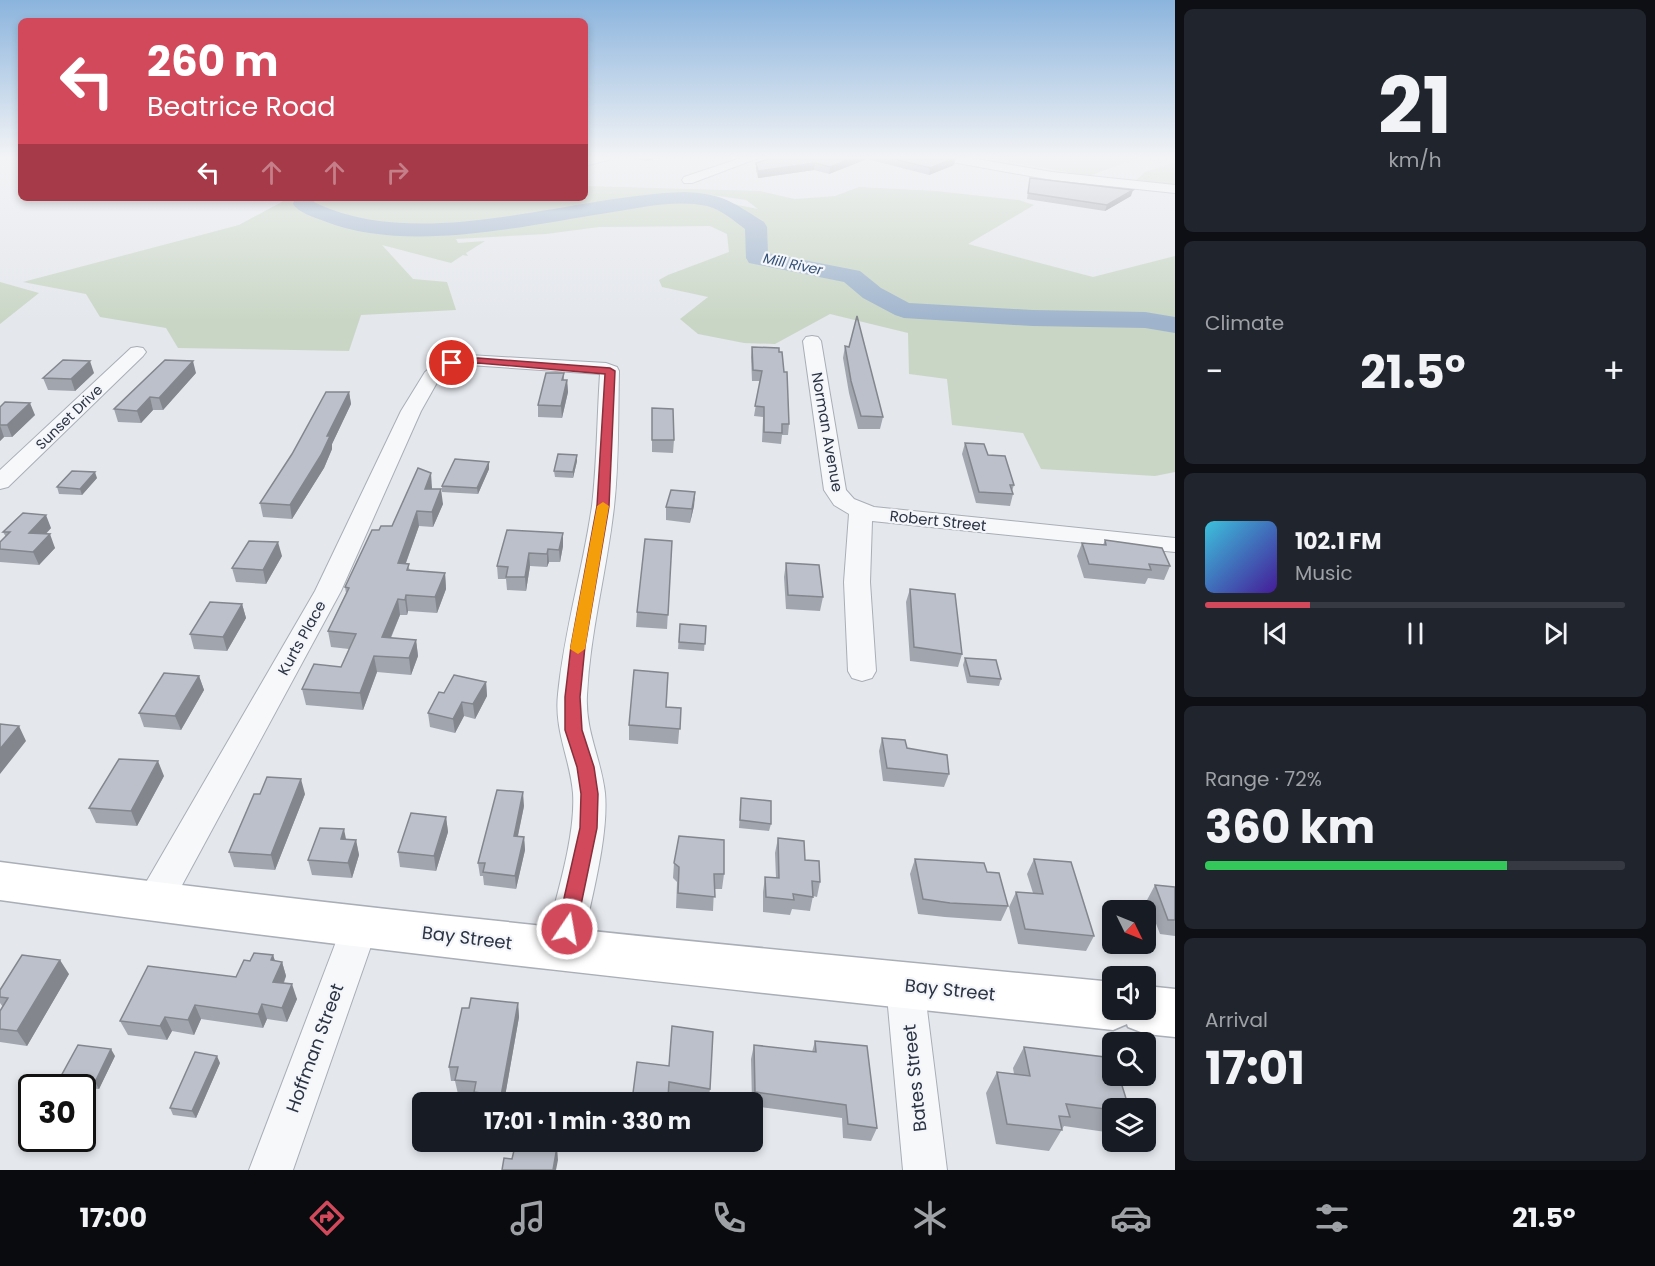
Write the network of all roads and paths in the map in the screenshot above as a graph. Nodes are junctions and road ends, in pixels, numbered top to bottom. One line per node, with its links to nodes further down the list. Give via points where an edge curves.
1 (812, 341): 4 (street, Norman Avenue, via 835,490 839,500)
2 (137, 352): 3 (street, Sunset Drive)
3 (0, 483)
4 (861, 511): 5 (street, Robert Street); 6 (street, via 857,582)
5 (1175, 545)
6 (862, 671)
7 (0, 882): 8 (main road, Bay Street)
8 (154, 902): 9 (main road, Bay Street); 10 (street, Kurts Place, via 328,591 429,380 440,369 469,360 609,370 603,506 573,697 573,730 589,794 588,828)
9 (360, 926): 10 (main road, Bay Street); 15 (street, Hoffman Street)
10 (562, 949): 11 (main road, Bay Street)
11 (905, 985): 12 (main road, Bay Street); 16 (street, Bates Street)
12 (1102, 1005)
13 (1156, 1011): 14 (main road)
14 (1175, 1013)
15 (271, 1170)
16 (925, 1170)

